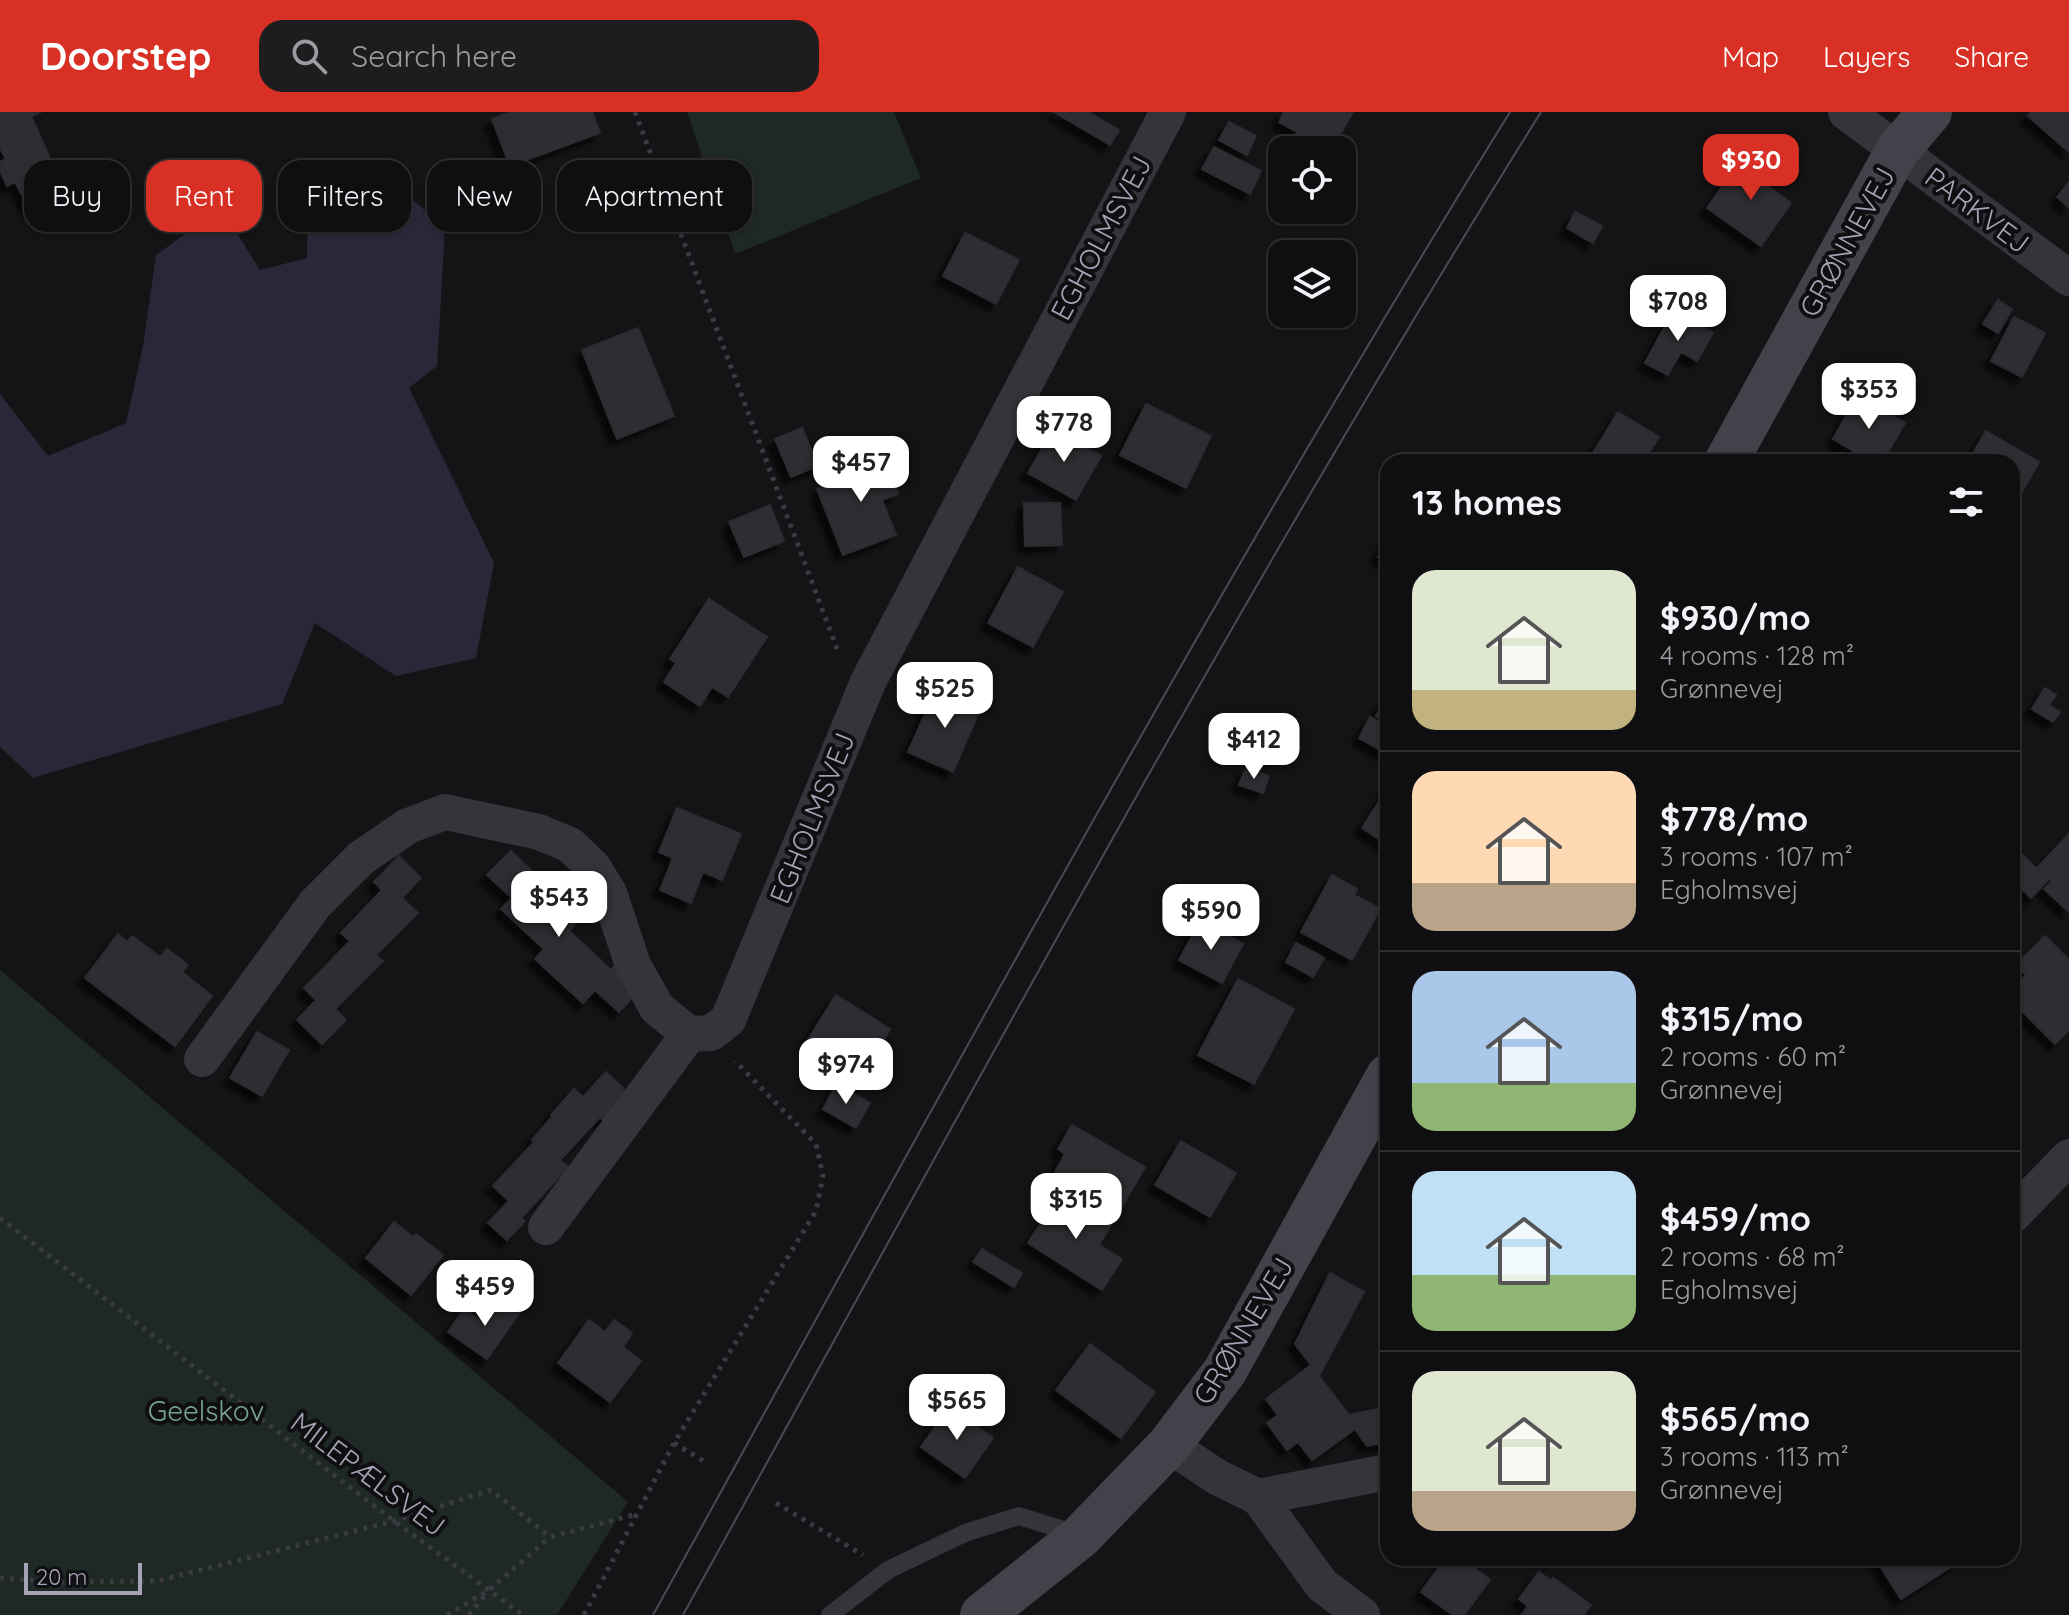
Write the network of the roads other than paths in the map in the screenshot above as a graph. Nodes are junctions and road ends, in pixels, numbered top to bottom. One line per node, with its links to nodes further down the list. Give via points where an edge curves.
1 (1168, 112): 7 (street, EGHOLMSVEJ, via 868,682 728,1020)
2 (1846, 112): 4 (street, PARKVEJ)
3 (1930, 112): 4 (street, GRØNNEVEJ)
4 (1897, 151): 5 (street, PARKVEJ); 6 (street, GRØNNEVEJ)
5 (2069, 278)
6 (1730, 454)
7 (700, 1033): 8 (street, via 657,1008 633,965 609,893 570,845 539,832 445,812 408,826 361,858 315,904); 12 (street, EGHOLMSVEJ)
8 (202, 1059)
9 (1380, 1090): 13 (street, GRØNNEVEJ, via 1225,1371)
10 (2069, 1157): 11 (street)
11 (2020, 1208)
12 (546, 1227)
13 (1169, 1445): 15 (street); 16 (street, GRØNNEVEJ)
14 (1380, 1474): 15 (street)
15 (1258, 1497): 19 (street, via 1322,1585)
16 (1081, 1536): 17 (lane, via 1019,1516 965,1533 888,1570); 18 (street, GRØNNEVEJ)
17 (830, 1615)
18 (982, 1615)
19 (1362, 1615)

